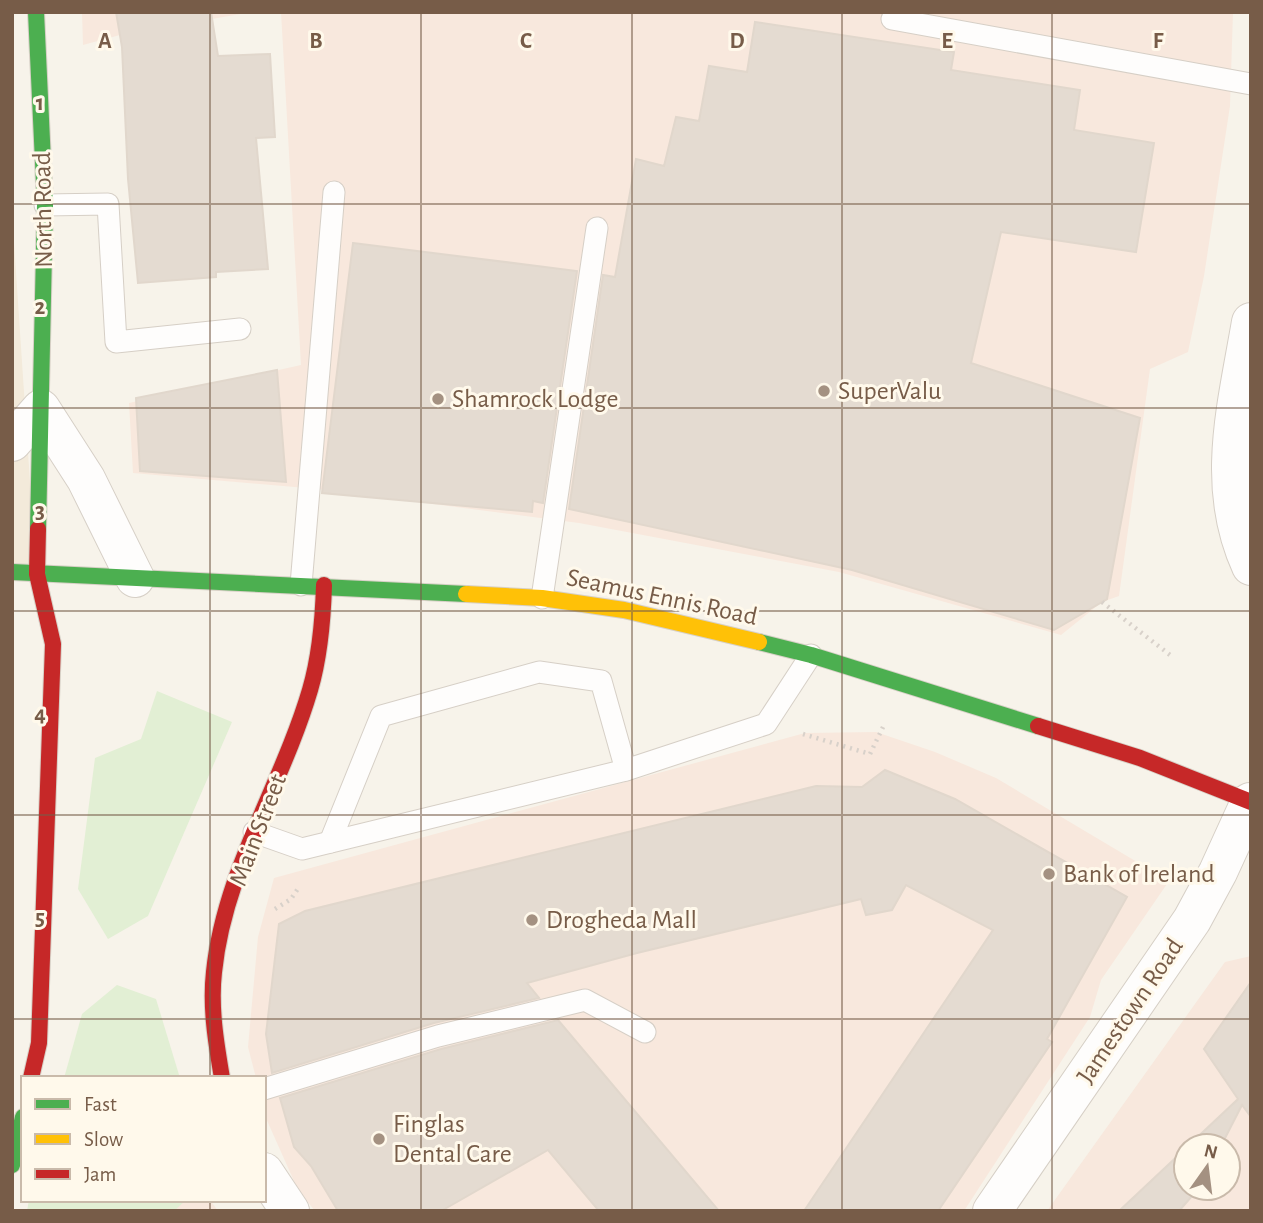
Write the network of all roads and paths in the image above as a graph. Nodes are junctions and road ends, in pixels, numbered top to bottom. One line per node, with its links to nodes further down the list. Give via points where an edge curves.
1 (36, 12): 5 (main road, North Road)
2 (892, 19): 3 (lane)
3 (1251, 84)
4 (334, 192): 15 (lane)
5 (45, 205): 8 (lane, via 108,204 116,342); 9 (main road, North Road)
6 (597, 228): 17 (lane)
7 (1251, 323): 11 (street, via 1232,438 1232,510)
8 (240, 329)
9 (41, 408): 10 (street); 13 (main road, North Road); 14 (street, via 86,479)
10 (12, 442)
11 (1251, 566)
12 (12, 572): 13 (main road, Seamus Ennis Road)
13 (37, 574): 14 (main road, Seamus Ennis Road); 28 (main road, North Road, via 52,643 39,1043)
14 (135, 578): 15 (main road, Seamus Ennis Road)
15 (301, 584): 16 (main road, Seamus Ennis Road)
16 (324, 585): 17 (main road, Seamus Ennis Road); 25 (main road, Main Street, via 310,691)
17 (542, 598): 19 (main road, Seamus Ennis Road, via 624,610)
18 (1102, 602): 20 (path)
19 (811, 655): 21 (main road, Seamus Ennis Road); 22 (lane)
20 (1170, 655)
21 (905, 686): 22 (path, via 870,754); 24 (main road, Seamus Ennis Road, via 1140,758)
22 (766, 723): 23 (lane)
23 (626, 770): 26 (lane); 26 (lane, via 601,681 539,672 381,716)
24 (1251, 801): 35 (street, Jamestown Road, via 1192,920)
25 (254, 832): 26 (lane, via 302,849); 29 (main road, Main Street, via 223,924 214,970 213,1023)
26 (330, 842)
27 (645, 1032): 30 (lane, via 585,1000 438,1036)
28 (31, 1076)
29 (222, 1076)
30 (266, 1087)
31 (21, 1126): 32 (main road)
32 (12, 1165)
33 (266, 1175): 34 (street)
34 (290, 1211)
35 (992, 1211)

